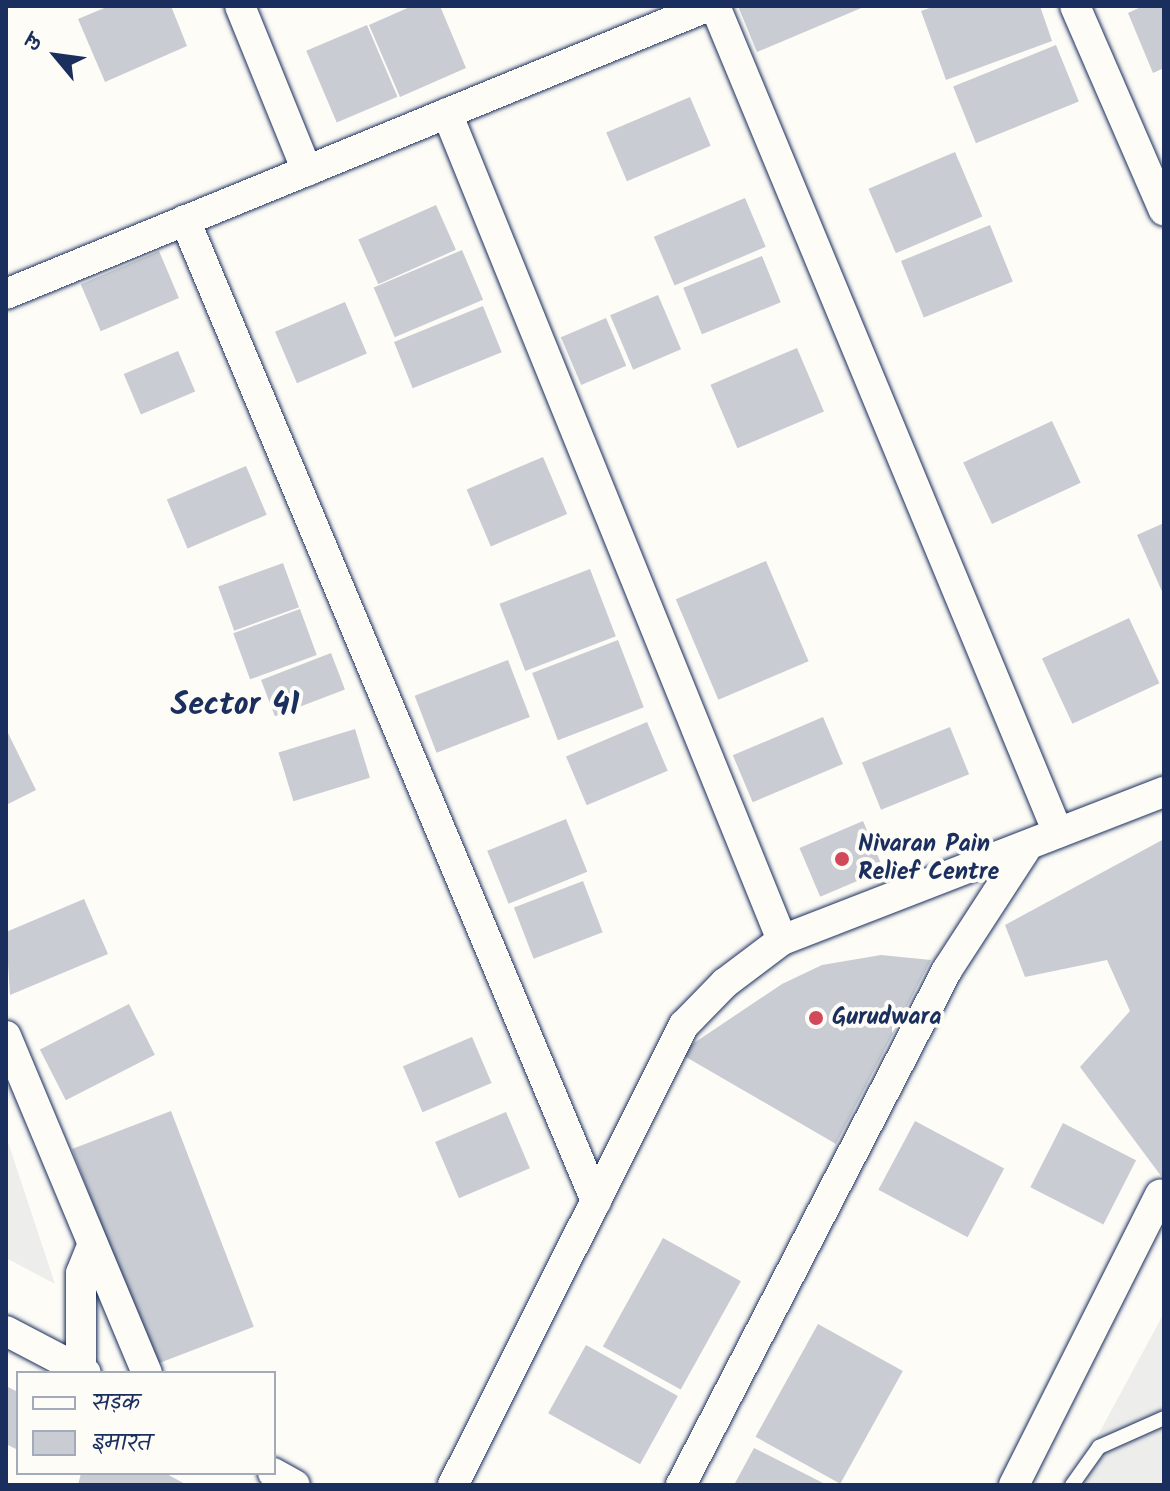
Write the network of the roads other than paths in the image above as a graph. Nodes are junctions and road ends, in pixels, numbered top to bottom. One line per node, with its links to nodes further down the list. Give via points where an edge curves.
1 (240, 6): 5 (street)
2 (712, 6): 4 (street); 10 (street)
3 (1075, 6): 6 (street)
4 (447, 113): 5 (street); 12 (street)
5 (307, 171): 7 (street)
6 (1164, 211)
7 (185, 220): 8 (street); 15 (street)
8 (6, 294)
9 (1164, 792): 10 (street)
10 (1058, 833): 11 (street)
11 (1025, 850): 12 (street); 25 (street, via 947,970)
12 (782, 940): 15 (street, via 684,1025)
13 (6, 1036): 16 (street)
14 (1160, 1195): 26 (street)
15 (596, 1201): 24 (street)
16 (93, 1244): 19 (street, via 81,1273); 20 (street)
17 (6, 1331): 18 (street)
18 (82, 1371)
19 (84, 1371)
20 (146, 1371)
21 (1164, 1418): 27 (lane, via 1099,1447)
22 (276, 1475): 23 (street)
23 (295, 1485)
24 (453, 1485)
25 (681, 1485)
26 (1014, 1485)
27 (1072, 1485)

